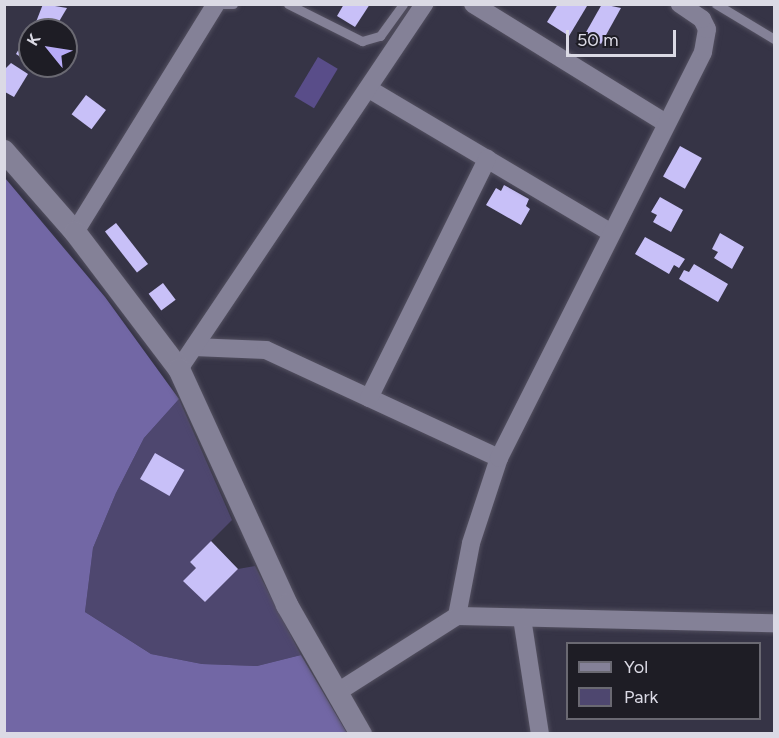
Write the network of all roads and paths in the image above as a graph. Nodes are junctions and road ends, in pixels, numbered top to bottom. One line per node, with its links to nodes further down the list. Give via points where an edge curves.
1 (216, 4): 15 (street)
2 (222, 4): 3 (lane)
3 (232, 4)
4 (288, 4): 5 (lane, via 362,41 380,36)
5 (403, 4)
6 (424, 4): 11 (street)
7 (473, 4): 12 (street)
8 (680, 4): 12 (street, via 702,19 707,29 706,41)
9 (716, 4): 10 (lane)
10 (774, 39)
11 (369, 88): 14 (street); 17 (street)
12 (666, 123): 16 (street)
13 (4, 151): 15 (street)
14 (488, 159): 16 (street); 19 (street)
15 (75, 232): 18 (street)
16 (612, 233): 20 (street)
17 (194, 347): 18 (street); 19 (street, via 266,350)
18 (179, 369): 24 (street, via 287,605)
19 (369, 398): 20 (street)
20 (499, 458): 21 (street, via 471,543)
21 (457, 616): 22 (street); 24 (street)
22 (522, 618): 23 (street); 26 (street)
23 (774, 623)
24 (336, 693): 25 (street)
25 (361, 734)
26 (540, 734)

